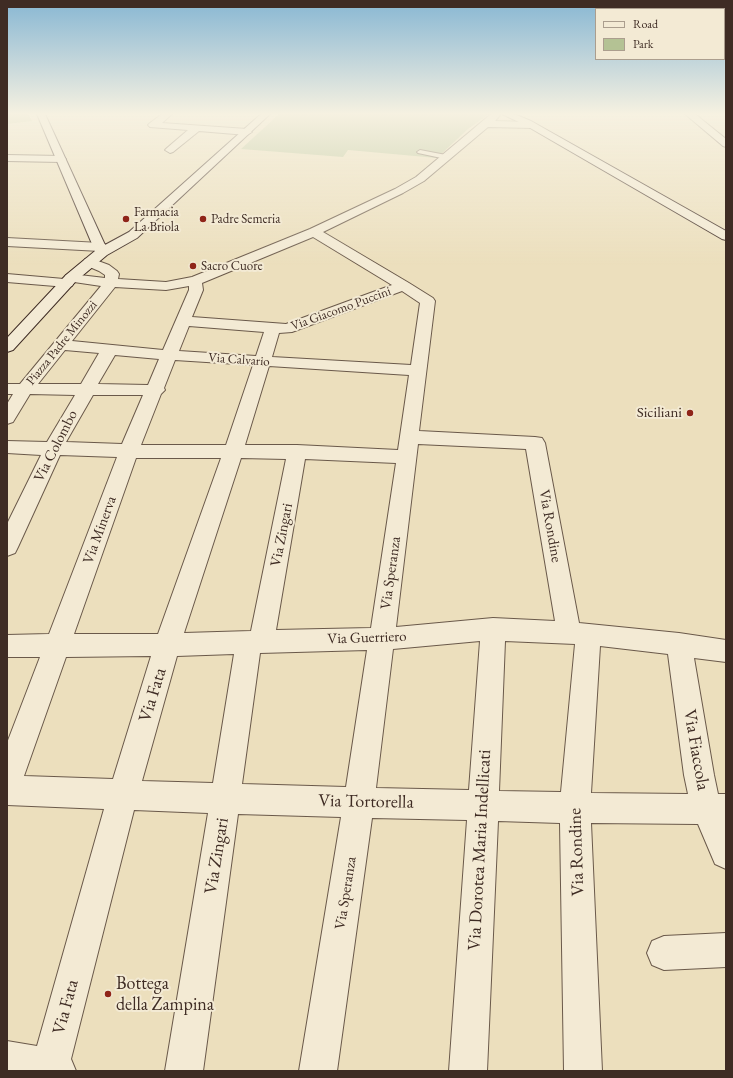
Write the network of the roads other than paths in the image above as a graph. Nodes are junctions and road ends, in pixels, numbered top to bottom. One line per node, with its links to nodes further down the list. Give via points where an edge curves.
1 (63, 164): 8 (street)
2 (211, 164): 8 (street, via 133,235)
3 (437, 164): 5 (street, via 399,191)
4 (603, 164): 6 (street)
5 (314, 232): 12 (street); 14 (street, Via Speranza)
6 (726, 236)
7 (7, 242): 8 (street)
8 (101, 250): 9 (street)
9 (90, 262): 11 (street); 13 (street, via 112,274)
10 (7, 278): 11 (street)
11 (69, 280): 13 (street); 18 (street)
12 (196, 281): 13 (street, via 166,286); 15 (street, Via Minerva, via 196,290)
13 (111, 283): 17 (street, Piazza Padre Minozzi)
14 (404, 286): 16 (street, Via Giacomo Puccini, via 287,329); 22 (street, Via Speranza, via 428,301)
15 (183, 321): 16 (street, Via Giacomo Puccini); 20 (street, Via Minerva)
16 (273, 328): 21 (street, Via Fata)
17 (60, 345): 19 (street, Via Calvario); 24 (street, Piazza Padre Minozzi)
18 (7, 347)
19 (110, 349): 20 (street, Via Calvario); 25 (street, Via Colombo)
20 (168, 355): 21 (street, Via Calvario); 26 (street, Via Minerva)
21 (262, 361): 22 (street, Via Calvario); 32 (street, Via Fata)
22 (418, 371): 28 (street, Via Speranza)
23 (7, 389): 24 (street, Piazza Padre Minozzi)
24 (25, 389): 25 (street); 27 (street)
25 (86, 390): 26 (street); 30 (street, Via Colombo)
26 (156, 390): 31 (street, Via Minerva)
27 (7, 418)
28 (410, 437): 34 (street, Via Speranza); 37 (street, Via Rondine, via 535,443)
29 (7, 447): 30 (street)
30 (54, 447): 31 (street); 35 (street, Via Colombo)
31 (129, 450): 32 (street); 43 (street, Via Minerva)
32 (234, 452): 33 (street); 41 (street, Via Fata)
33 (298, 452): 34 (street); 39 (street, Via Zingari)
34 (407, 457): 38 (street, Via Speranza)
35 (7, 547)
36 (493, 629): 37 (street, Via Guerriero); 38 (street, Via Guerriero); 50 (street, Via Dorotea Maria Indellicati)
37 (578, 634): 40 (street, Via Guerriero); 51 (street, Via Rondine)
38 (381, 639): 39 (street, Via Guerriero); 49 (street, Via Speranza)
39 (255, 642): 41 (street, Via Guerriero); 48 (street, Via Zingari)
40 (679, 644): 44 (street, Via Guerriero); 52 (street, Via Fiaccola, via 699,775)
41 (167, 645): 43 (street, Via Guerriero); 47 (street, Via Fata)
42 (7, 646): 43 (street, Via Guerriero)
43 (57, 646): 45 (street, Via Minerva)
44 (726, 651)
45 (7, 781)
46 (7, 790): 47 (street, Via Tortorella)
47 (123, 795): 48 (street, Via Tortorella); 57 (street, Via Fata)
48 (226, 799): 49 (street, Via Tortorella); 58 (street, Via Zingari)
49 (359, 802): 50 (street, Via Tortorella); 59 (street, Via Speranza)
50 (482, 805): 51 (street, Via Tortorella); 60 (street, Via Dorotea Maria Indellicati)
51 (575, 808): 52 (street, Via Tortorella); 61 (street, Via Rondine)
52 (717, 809): 53 (street, Via Fiaccola)
53 (726, 853)
54 (726, 950): 55 (street)
55 (664, 953)
56 (7, 1060): 57 (street)
57 (53, 1069)
58 (184, 1071)
59 (318, 1071)
60 (468, 1071)
61 (584, 1071)

